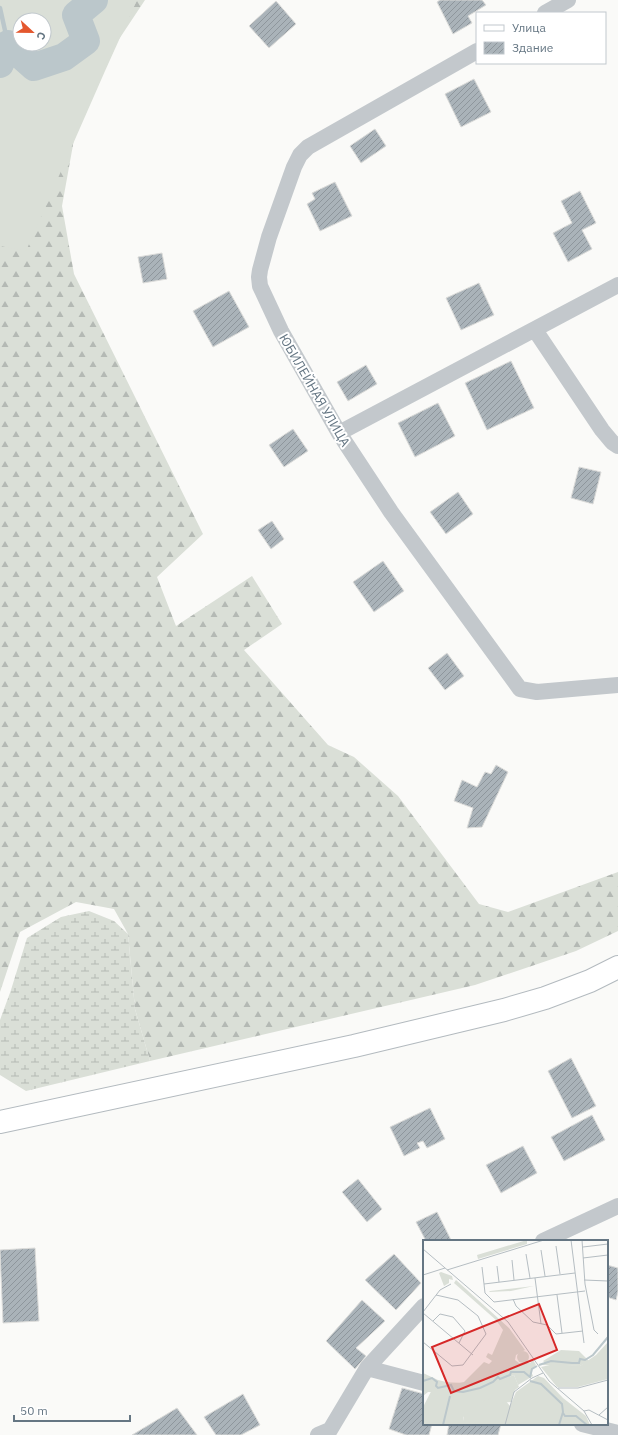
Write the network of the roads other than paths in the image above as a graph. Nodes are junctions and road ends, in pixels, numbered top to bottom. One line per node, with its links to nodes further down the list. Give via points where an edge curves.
1 (568, 0): 2 (street)
2 (547, 12)
3 (476, 52): 6 (street, ЮБИЛЕЙНАЯ УЛИЦА, via 308,147 294,167 269,238 260,270 260,286 281,331)
4 (618, 284): 5 (street)
5 (535, 330): 6 (street); 7 (street, via 602,430)
6 (339, 433): 8 (street, ЮБИЛЕЙНАЯ УЛИЦА, via 391,512 520,689 538,692)
7 (618, 446)
8 (618, 685)
9 (618, 967): 10 (main road, via 545,998 504,1010 354,1046)
10 (0, 1122)
11 (618, 1206): 12 (street)
12 (545, 1240)
13 (423, 1307): 14 (street)
14 (368, 1368): 15 (street); 18 (street, via 330,1430)
15 (423, 1383)
16 (586, 1425): 17 (street)
17 (618, 1433)
18 (318, 1435)

